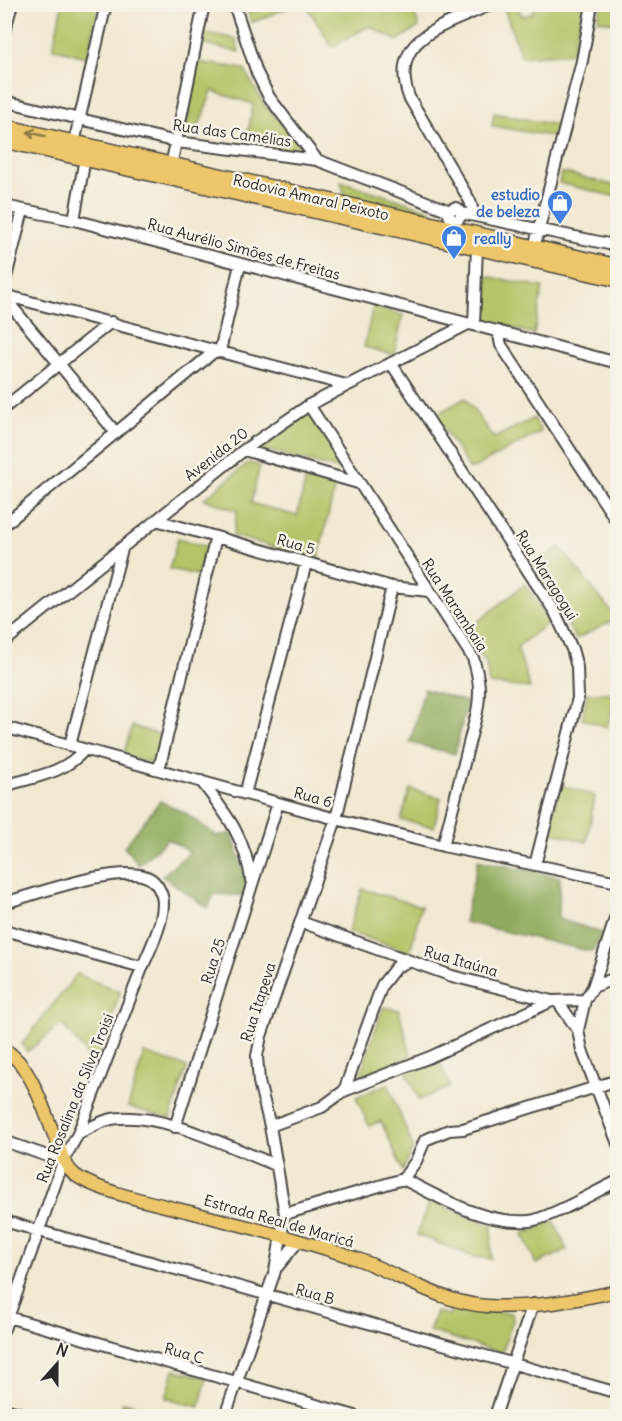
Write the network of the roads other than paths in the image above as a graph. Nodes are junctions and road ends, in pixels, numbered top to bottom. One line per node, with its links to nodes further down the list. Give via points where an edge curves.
1 (12, 4): 7 (street)
2 (106, 4): 9 (street)
3 (204, 4): 12 (street)
4 (234, 4): 15 (street, via 257,73)
5 (491, 4): 19 (street, via 423,37 406,54 402,67 408,97 470,201)
6 (592, 4): 22 (street, via 582,61)
7 (4, 33)
8 (4, 101): 9 (street, Rua das Camélias)
9 (80, 118): 12 (street, Rua das Camélias); 13 (street)
10 (4, 127): 13 (highway, Rodovia Amaral Peixoto, one-way to 10)
11 (4, 140): 14 (highway, Rodovia Amaral Peixoto)
12 (177, 142): 15 (street, Rua das Camélias); 16 (street)
13 (74, 143): 16 (highway, Rodovia Amaral Peixoto)
14 (86, 158): 20 (street); 23 (highway, Rodovia Amaral Peixoto)
15 (317, 160): 19 (street, Rua das Camélias)
16 (171, 166): 21 (highway, Rodovia Amaral Peixoto)
17 (4, 206): 18 (street, Rua Aurélio Simões de Freitas)
18 (23, 210): 20 (street, Rua Aurélio Simões de Freitas); 29 (street)
19 (459, 214): 21 (highway); 22 (street, Rua das Camélias); 23 (highway)
20 (74, 220): 26 (street, Rua Aurélio Simões de Freitas)
21 (436, 225): 23 (highway, Rodovia Amaral Peixoto)
22 (539, 229): 24 (street, Rua das Camélias); 25 (street)
23 (474, 240): 25 (highway, Rodovia Amaral Peixoto); 28 (highway, Rodovia Amaral Peixoto); 32 (street)
24 (618, 246)
25 (534, 248): 27 (highway, Rodovia Amaral Peixoto)
26 (240, 264): 32 (street, Rua Aurélio Simões de Freitas); 34 (street)
27 (618, 267)
28 (618, 279)
29 (4, 285)
30 (4, 296): 31 (street); 37 (street)
31 (111, 322): 34 (street); 37 (street)
32 (471, 325): 33 (street, Rua Aurélio Simões de Freitas); 35 (street, Avenida 20)
33 (498, 331): 36 (street, Rua Aurélio Simões de Freitas); 45 (street, via 501,345)
34 (217, 351): 38 (street); 41 (street)
35 (391, 363): 38 (street, Avenida 20); 63 (street, Rua Maragogui, via 555,612 572,649 578,698)
36 (618, 363)
37 (59, 365): 40 (street); 41 (street)
38 (346, 385): 39 (street, Avenida 20)
39 (309, 405): 42 (street, Avenida 20); 43 (street, Rua Marambaia)
40 (4, 408)
41 (116, 433): 46 (street)
42 (244, 450): 43 (street); 44 (street, Avenida 20)
43 (358, 483): 51 (street, Rua Marambaia)
44 (156, 520): 47 (street, Rua 5); 48 (street, Avenida 20)
45 (618, 523)
46 (4, 525)
47 (216, 537): 49 (street, Rua 5); 56 (street)
48 (122, 548): 52 (street, Avenida 20); 54 (street)
49 (306, 563): 50 (street, Rua 5); 59 (street)
50 (392, 586): 51 (street, Rua 5); 61 (street, Rua Itapeva)
51 (429, 591): 62 (street, Rua Marambaia, via 473,658 481,691)
52 (4, 642)
53 (4, 727): 54 (street, Rua 6)
54 (70, 745): 55 (street, Rua 6)
55 (84, 750): 56 (street, Rua 6); 58 (street, via 63,768)
56 (159, 769): 57 (street, Rua 6)
57 (201, 781): 59 (street, Rua 6); 65 (street, via 239,833)
58 (4, 786)
59 (245, 794): 60 (street, Rua 6)
60 (278, 803): 61 (street, Rua 6); 65 (street, Rua 25)
61 (336, 819): 62 (street, Rua 6); 68 (street, Rua Itapeva)
62 (443, 846): 63 (street, Rua 6)
63 (534, 866): 64 (street, Rua 6)
64 (618, 882)
65 (252, 888): 82 (street, Rua 25)
66 (4, 903): 71 (street, Rua Rosalina da Silva Troisi, via 99,878 139,874 151,879 163,901)
67 (618, 910): 73 (street)
68 (301, 922): 70 (street); 81 (street, Rua Itapeva, via 257,1056)
69 (4, 930): 71 (street)
70 (410, 961): 75 (street, Rua Itaúna, via 452,976); 80 (street, Rua Itaúna, via 396,967 382,985)
71 (142, 967): 83 (street, Rua Rosalina da Silva Troisi)
72 (618, 977): 73 (street)
73 (593, 987): 74 (street)
74 (585, 1000): 75 (street, Rua Itaúna); 76 (street)
75 (555, 1002): 76 (street); 80 (street, via 430,1058)
76 (578, 1030): 79 (street)
77 (4, 1048): 86 (main road, Estrada Real de Maricá, via 30,1080)
78 (618, 1080): 79 (street)
79 (595, 1086): 85 (street); 88 (street, via 425,1140)
80 (344, 1091): 81 (street, via 322,1107)
81 (270, 1126): 87 (street, Rua Itapeva)
82 (175, 1127): 83 (street, via 119,1117); 87 (street)
83 (78, 1134): 86 (street, Rua Rosalina da Silva Troisi)
84 (4, 1141): 86 (street)
85 (618, 1144)
86 (64, 1159): 92 (street, Rua Rosalina da Silva Troisi); 93 (main road, Estrada Real de Maricá, via 73,1173 87,1181)
87 (276, 1165): 90 (street, Rua Itapeva)
88 (403, 1179): 89 (street, via 470,1211 500,1221 530,1222); 90 (street)
89 (618, 1181)
90 (285, 1214): 93 (street, Rua Itapeva)
91 (4, 1221): 92 (street, Rua B)
92 (40, 1233): 97 (street, Rua B); 99 (street, Rua Rosalina da Silva Troisi)
93 (280, 1235): 94 (main road, Estrada Real de Maricá); 95 (street, Rua Itapeva)
94 (298, 1240): 95 (street); 98 (main road, Estrada Real de Maricá, via 362,1261 458,1302 488,1306)
95 (275, 1271): 97 (street)
96 (618, 1290): 98 (main road, Estrada Real de Maricá)
97 (267, 1296): 101 (street, Rua B); 103 (street)
98 (533, 1304): 101 (street)
99 (7, 1317): 100 (street, Rua Rosalina da Silva Troisi); 103 (street, Rua C)
100 (4, 1329)
101 (513, 1365): 104 (street, Rua B); 110 (street)
102 (618, 1383): 104 (street)
103 (236, 1384): 108 (street); 109 (street, Rua C)
104 (603, 1389): 105 (street, Rua B)
105 (618, 1393)
106 (4, 1409): 107 (street)
107 (30, 1416)
108 (225, 1416)
109 (355, 1416)
110 (495, 1416)

